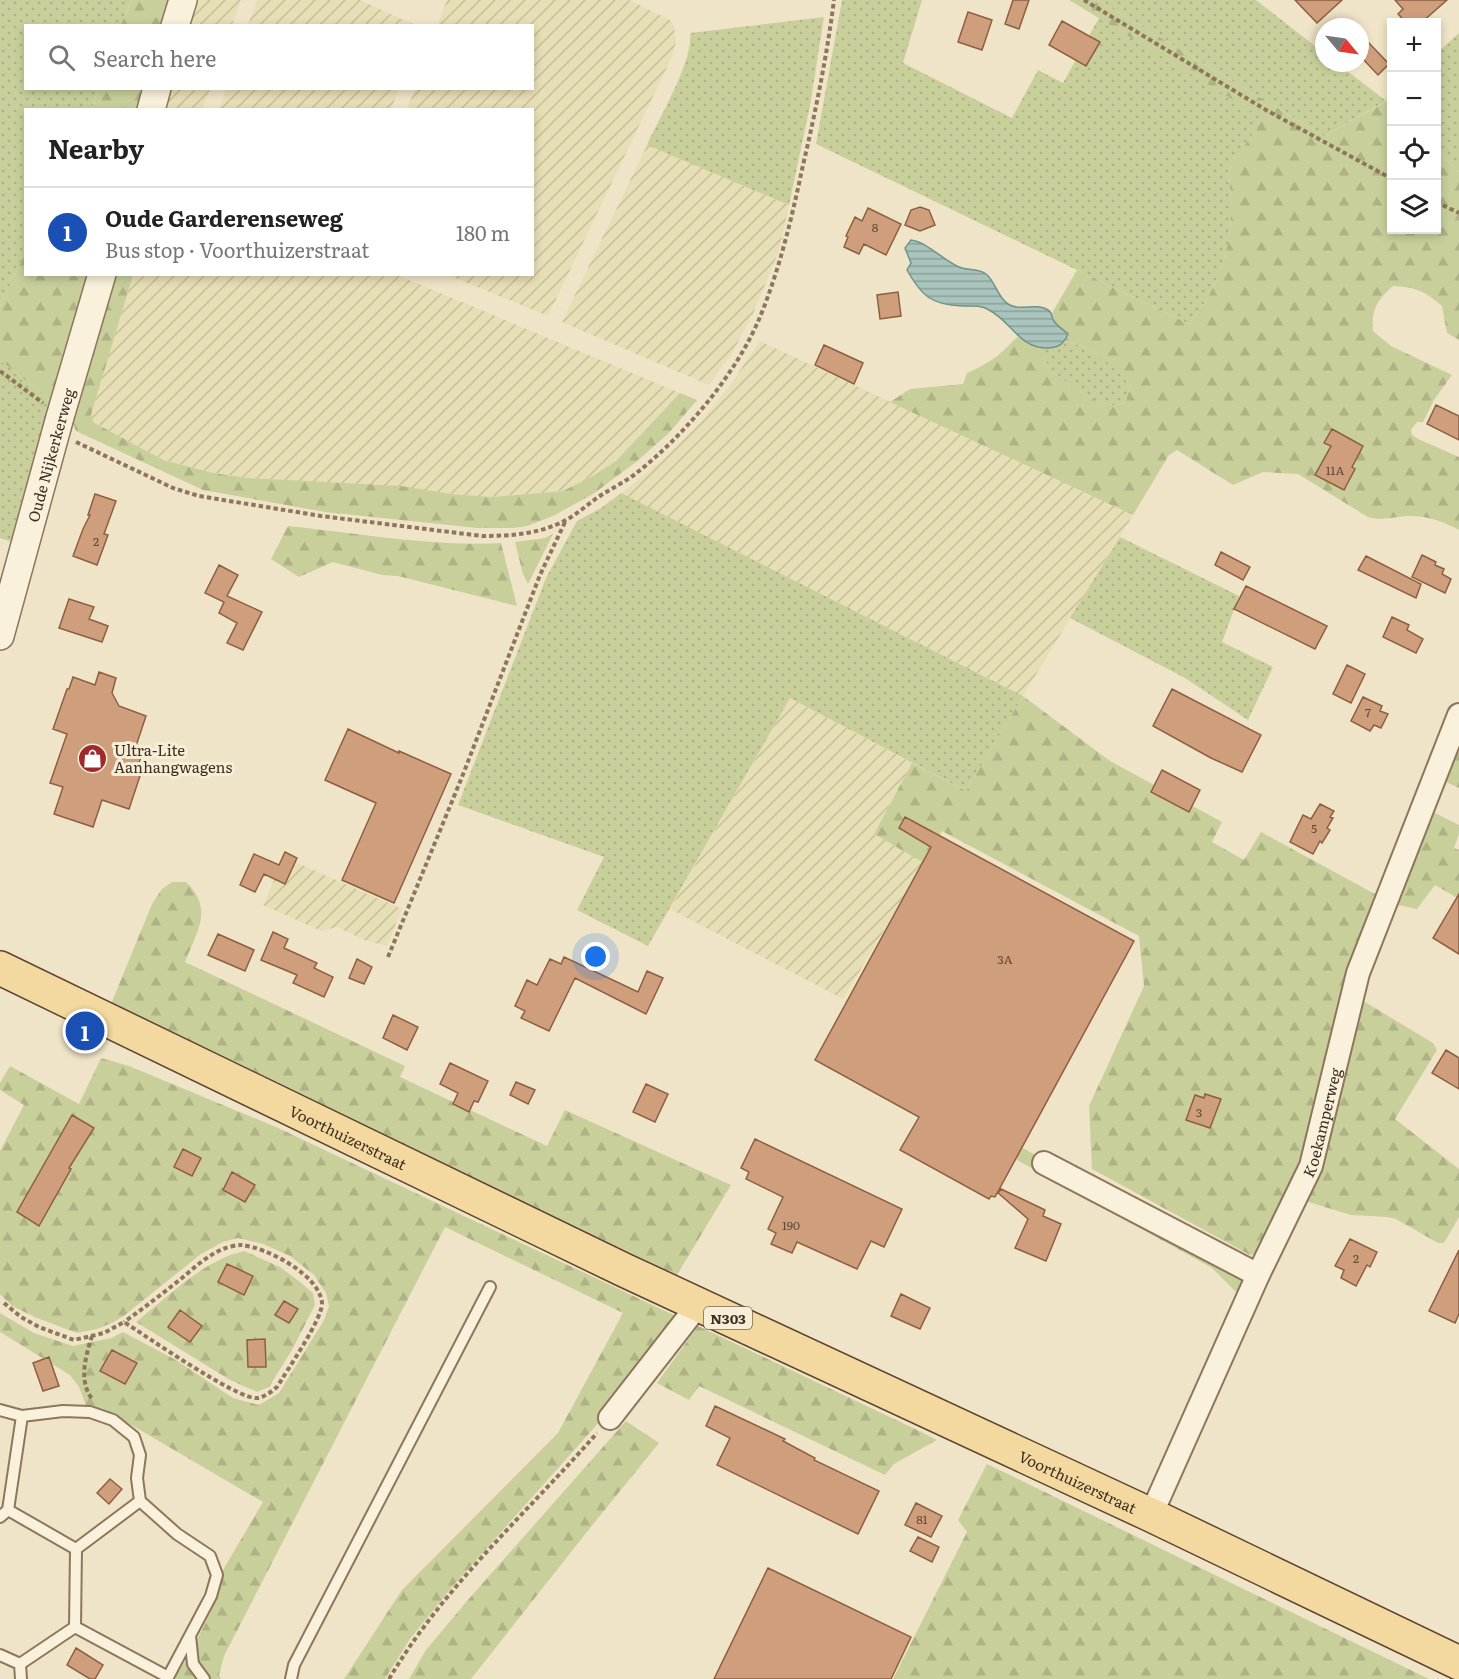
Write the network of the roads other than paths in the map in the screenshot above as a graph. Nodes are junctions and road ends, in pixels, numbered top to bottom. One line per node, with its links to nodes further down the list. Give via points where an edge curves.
1 (183, 0): 2 (street)
2 (177, 24)
3 (156, 90): 4 (street)
4 (152, 108)
5 (101, 276): 6 (street, Oude Nijkerkerweg)
6 (0, 636)
7 (1459, 715): 10 (street, Koekamperweg, via 1358,973 1311,1166)
8 (0, 968): 12 (main road, Voorthuizerstraat / N303)
9 (1044, 1163): 10 (street)
10 (1258, 1275): 18 (street, Koekamperweg)
11 (490, 1287): 28 (lane, via 294,1665)
12 (696, 1303): 15 (street); 18 (main road, Voorthuizerstraat / N303)
13 (0, 1410): 14 (lane)
14 (22, 1416): 16 (lane, via 90,1412 113,1420 134,1437 140,1455); 17 (lane)
15 (610, 1418)
16 (140, 1501): 19 (lane); 21 (lane, via 210,1557 217,1575 211,1596)
17 (4, 1513): 19 (lane)
18 (1151, 1515): 23 (main road, Voorthuizerstraat / N303)
19 (76, 1549): 20 (lane)
20 (75, 1627): 24 (lane); 25 (lane)
21 (190, 1636): 25 (lane); 27 (lane, via 193,1664)
22 (0, 1654): 24 (lane)
23 (1459, 1663)
24 (20, 1664): 26 (lane)
25 (167, 1678)
26 (21, 1679)
27 (204, 1679)
28 (291, 1679)

